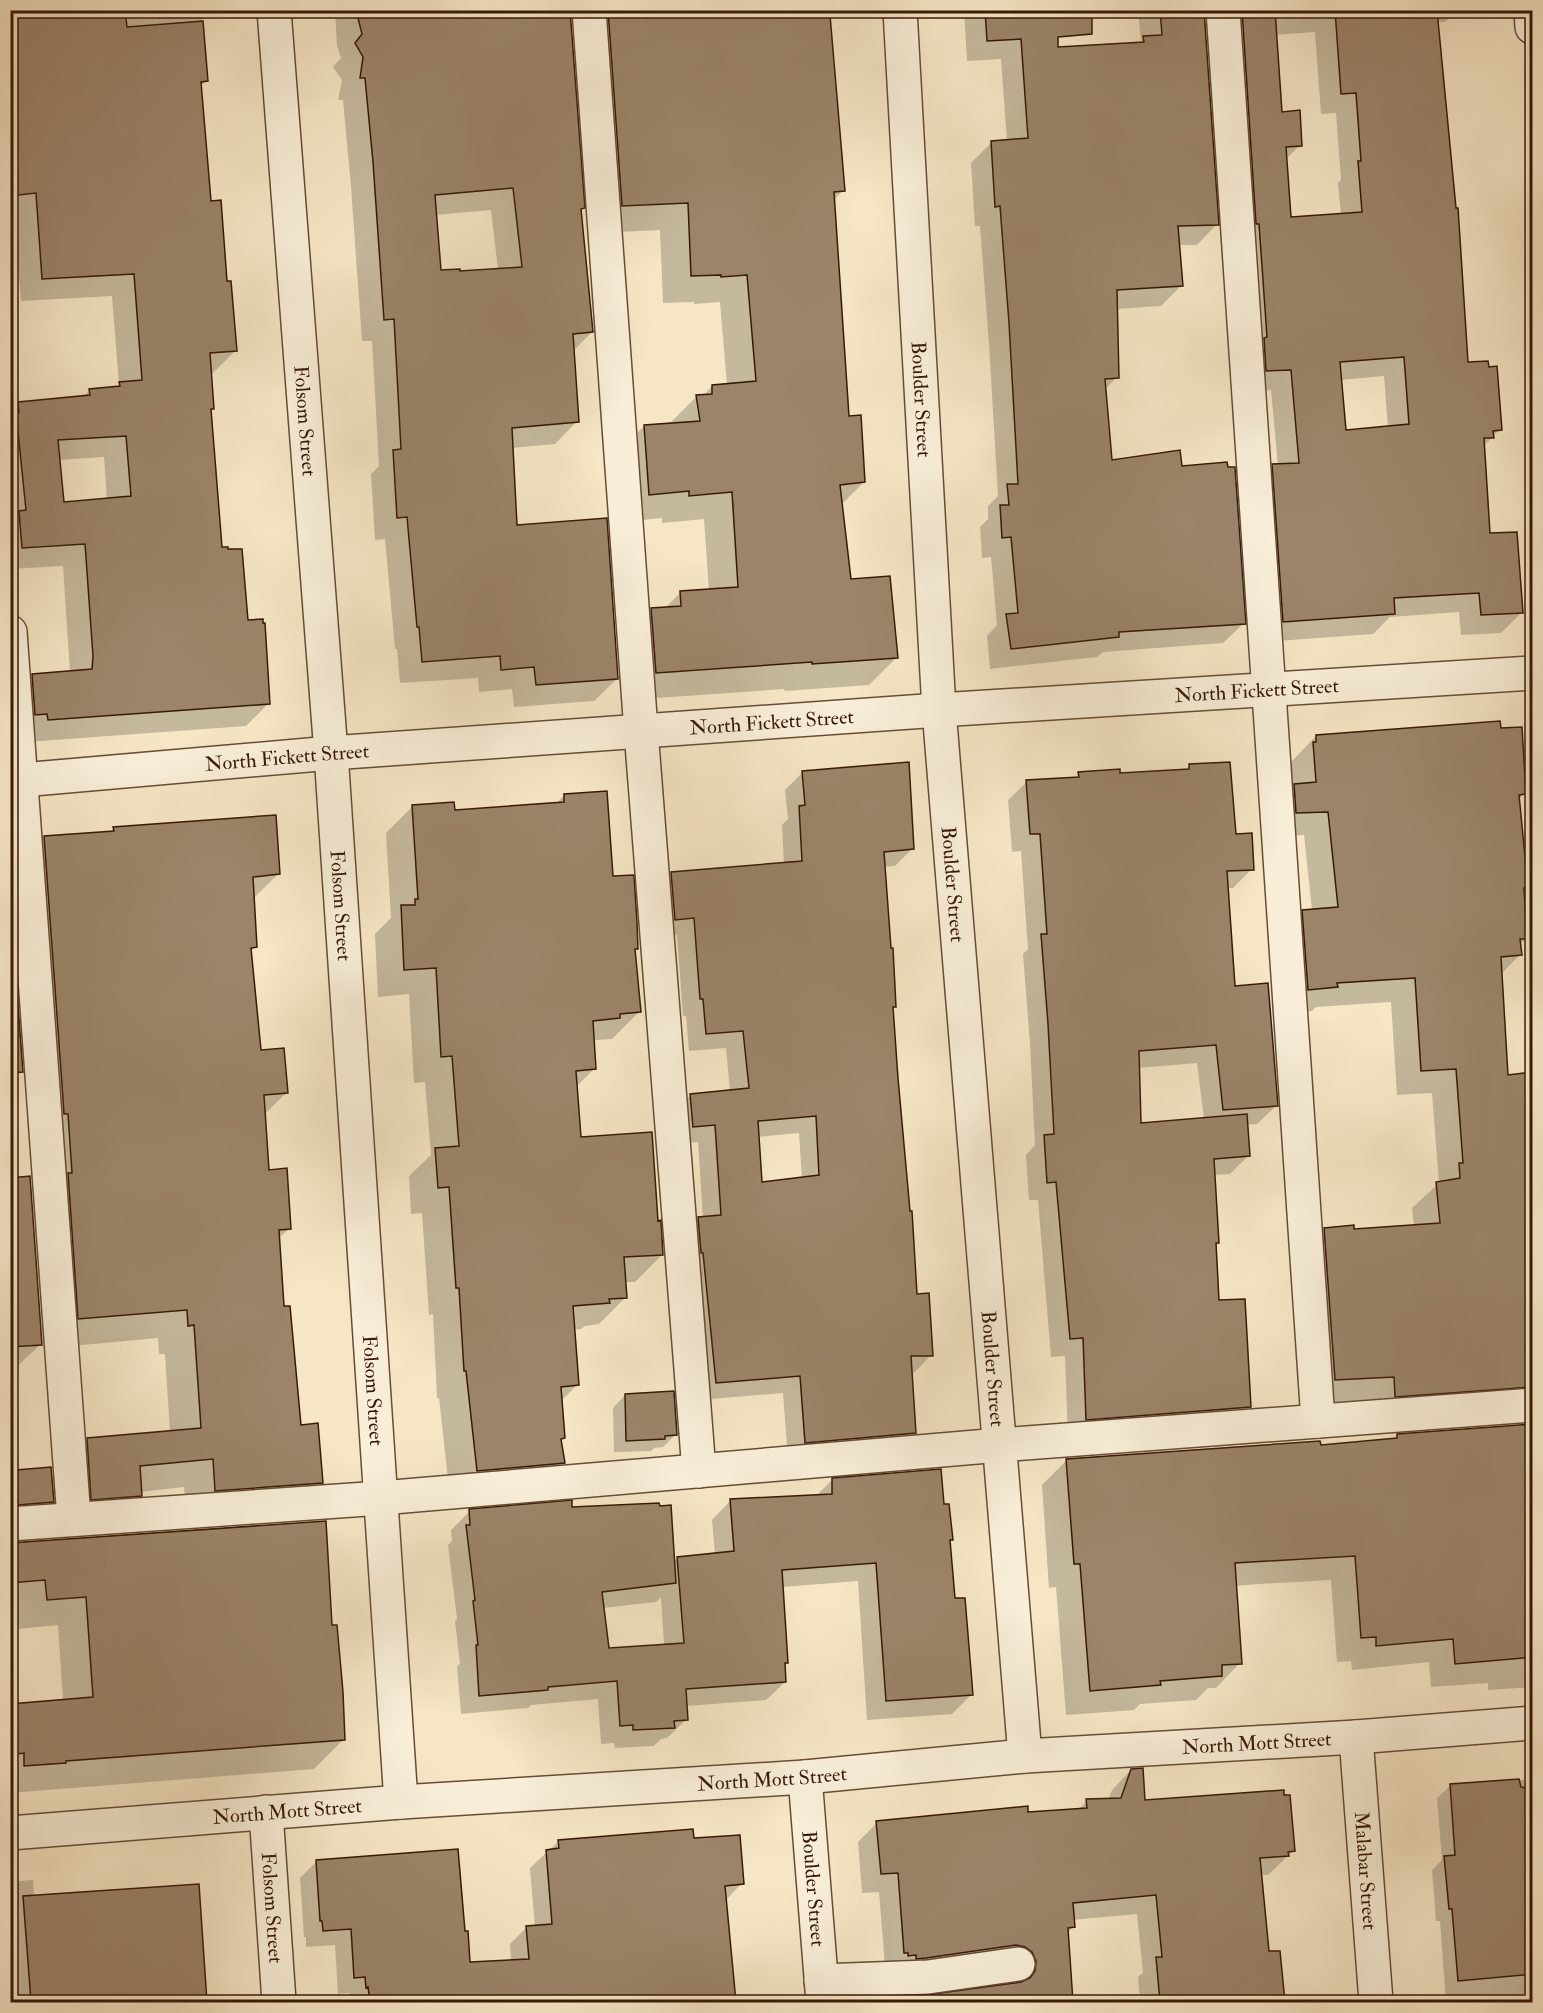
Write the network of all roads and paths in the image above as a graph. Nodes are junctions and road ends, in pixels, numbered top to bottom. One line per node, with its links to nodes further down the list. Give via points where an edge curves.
1 (274, 10): 12 (street, Folsom Street)
2 (589, 10): 11 (street)
3 (900, 10): 10 (street, Boulder Street)
4 (1223, 10): 9 (street)
5 (1531, 10): 6 (street)
6 (1533, 27)
7 (10, 632): 13 (street)
8 (1533, 673): 9 (street, North Fickett Street)
9 (1269, 690): 10 (street, North Fickett Street); 15 (street)
10 (939, 710): 11 (street, North Fickett Street); 16 (street, Boulder Street)
11 (641, 731): 12 (street, North Fickett Street); 17 (street)
12 (331, 753): 13 (street, North Fickett Street); 18 (street, Folsom Street)
13 (16, 780): 19 (street)
14 (1533, 1405): 15 (street)
15 (1318, 1421): 16 (street)
16 (1000, 1445): 17 (street); 23 (street, Boulder Street)
17 (699, 1471): 18 (street)
18 (381, 1498): 19 (street); 25 (street, Folsom Street)
19 (74, 1519): 20 (street)
20 (10, 1524)
21 (1533, 1723): 22 (street, North Mott Street)
22 (1356, 1737): 23 (street, North Mott Street); 31 (street, Malabar Street)
23 (1025, 1756): 24 (street, North Mott Street)
24 (805, 1777): 25 (street, North Mott Street); 29 (street, Boulder Street)
25 (401, 1802): 26 (street, North Mott Street)
26 (266, 1812): 27 (street, North Mott Street); 30 (street, Folsom Street)
27 (10, 1833)
28 (1018, 1964): 29 (street)
29 (822, 1992)
30 (279, 2002)
31 (1376, 2002)

